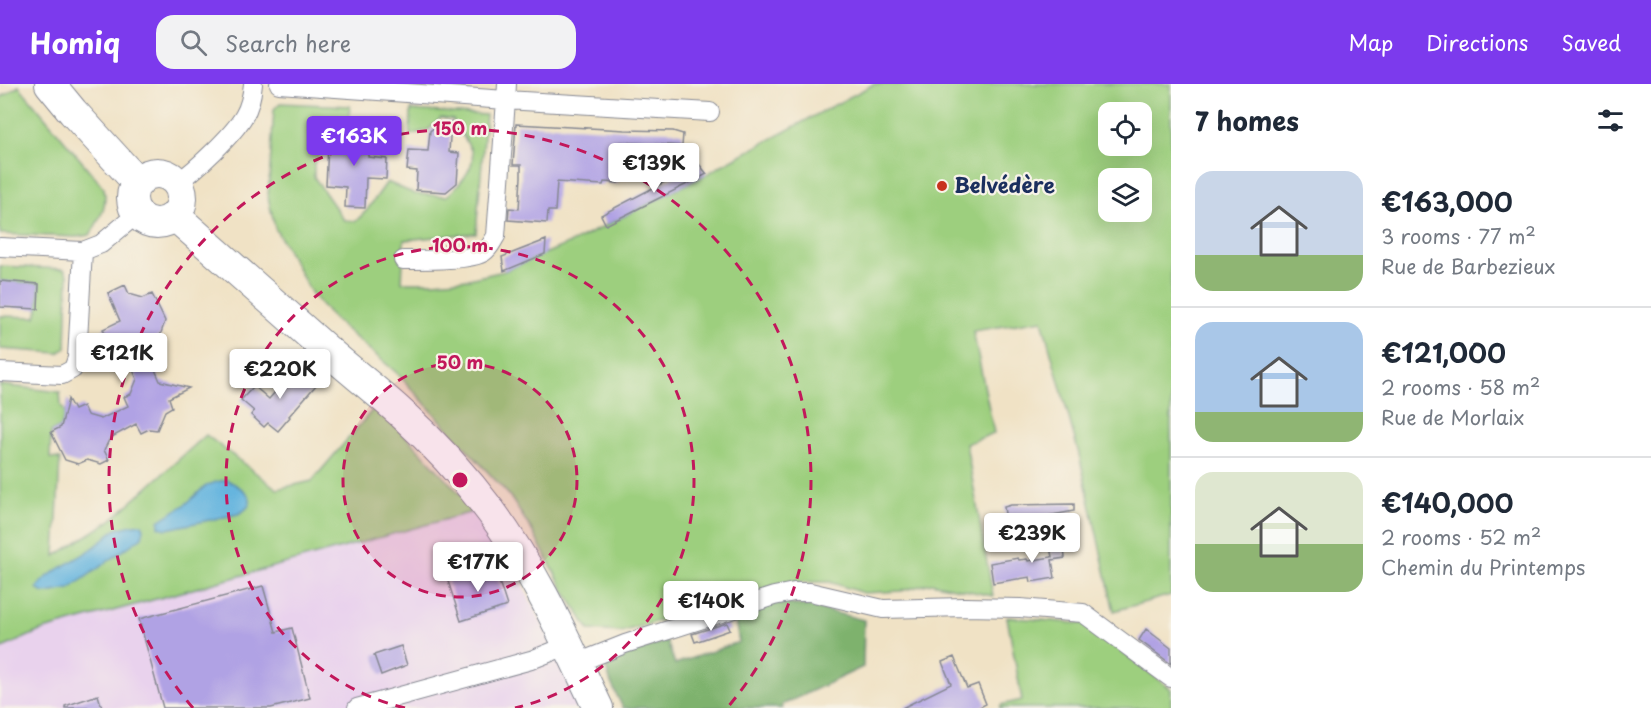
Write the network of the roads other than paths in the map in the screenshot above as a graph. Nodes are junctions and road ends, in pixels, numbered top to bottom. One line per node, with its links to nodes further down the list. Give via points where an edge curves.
1 (50, 84): 6 (main road)
2 (253, 84): 7 (street, via 248,108 234,130)
3 (279, 84): 4 (street)
4 (506, 92): 5 (street); 12 (street, via 496,236 490,246 482,254 470,256)
5 (711, 112)
6 (138, 183): 7 (main road, via 146,176 160,173); 8 (main road, via 132,196)
7 (177, 183): 9 (main road, via 182,198)
8 (137, 214): 9 (main road, via 153,223); 11 (street, via 101,244)
9 (175, 216): 14 (main road, via 442,453 514,546)
10 (0, 247): 11 (street)
11 (83, 251): 13 (street, via 77,358 73,369 62,375)
12 (403, 260)
13 (0, 372)
14 (573, 654): 15 (street, via 625,644 774,596 810,592 883,609 964,606 1083,613); 16 (street, via 531,660); 17 (main road)
15 (1171, 678)
16 (357, 708)
17 (598, 708)

